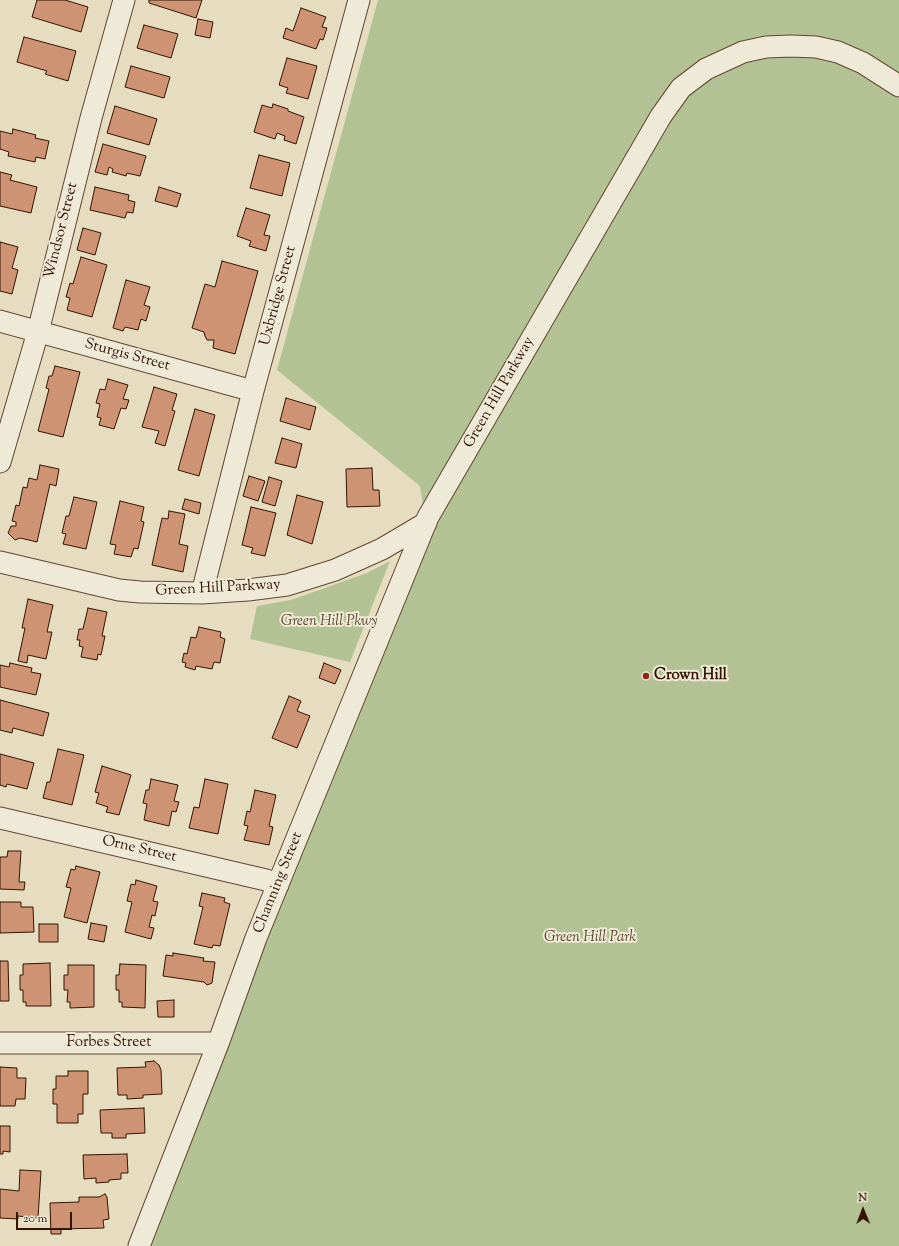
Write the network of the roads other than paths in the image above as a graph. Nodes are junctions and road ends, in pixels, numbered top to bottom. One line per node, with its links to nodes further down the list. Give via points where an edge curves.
1 (124, 0): 5 (street, Windsor Street, via 91,118)
2 (359, 0): 6 (street, Uxbridge Street)
3 (898, 83): 8 (street, Green Hill Parkway, via 838,52 816,47 791,46 766,47 743,52 717,62 687,82 657,123)
4 (0, 321): 5 (street, Sturgis Street)
5 (38, 332): 6 (street, Sturgis Street); 7 (street, Windsor Street)
6 (254, 391): 10 (street, Uxbridge Street)
7 (0, 462)
8 (426, 523): 10 (street, Green Hill Parkway, via 382,549 328,573 287,585); 12 (street, Channing Street)
9 (0, 562): 10 (street, Green Hill Parkway, via 120,590)
10 (202, 593)
11 (0, 818): 12 (street, Orne Street, via 266,880)
12 (278, 885): 14 (street, Channing Street)
13 (0, 1043): 14 (street, Forbes Street)
14 (218, 1043): 15 (street, Channing Street)
15 (139, 1246)

